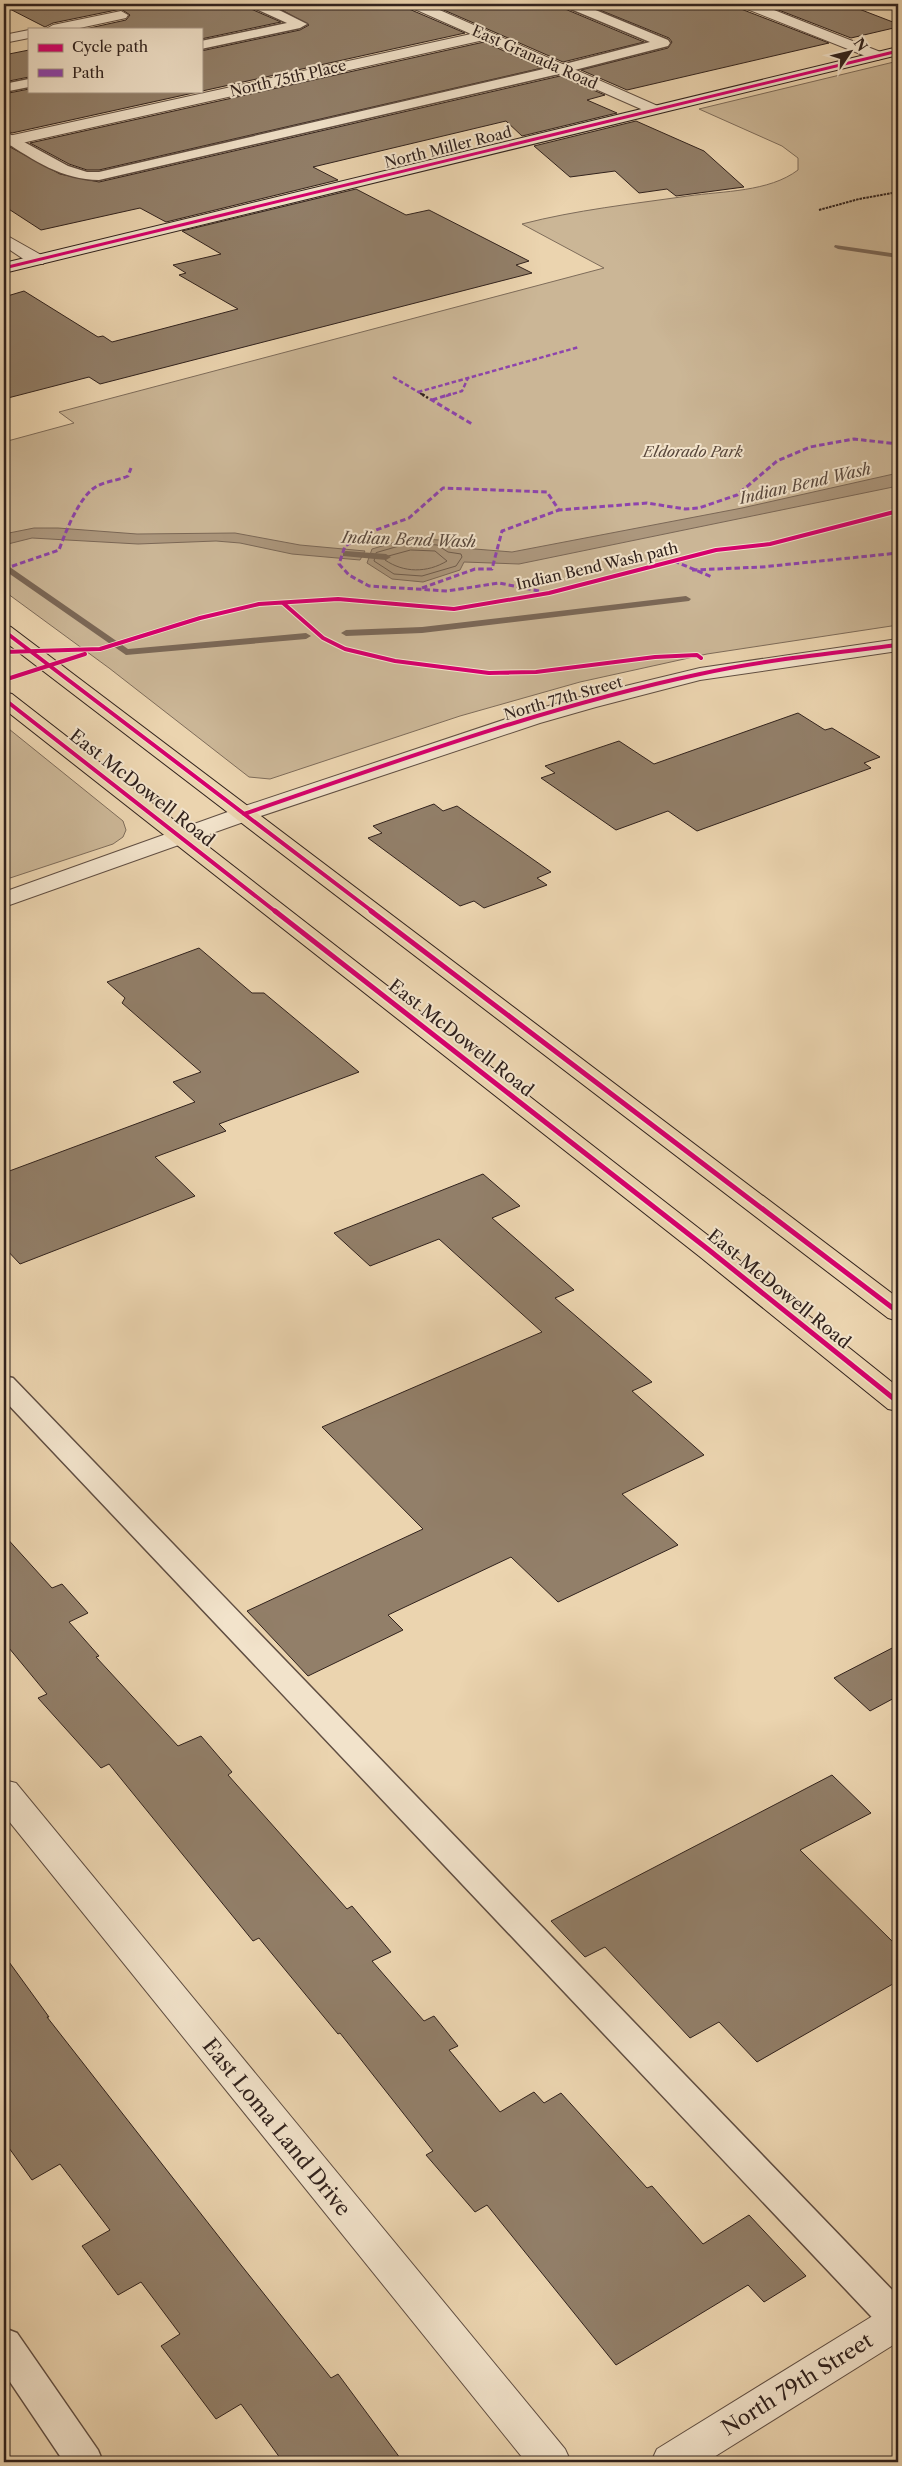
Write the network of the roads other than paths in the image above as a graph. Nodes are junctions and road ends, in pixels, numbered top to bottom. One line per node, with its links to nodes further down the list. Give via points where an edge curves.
1 (99, 4): 6 (street, via 121,15)
2 (257, 4): 10 (lane, via 300,24)
3 (415, 4): 8 (street, East Granada Road)
4 (571, 4): 13 (lane, via 663,42)
5 (747, 4): 12 (street)
6 (58, 28)
7 (28, 34): 9 (street)
8 (485, 35): 13 (street, East Granada Road); 17 (street, North 75th Place)
9 (4, 39)
10 (202, 45)
11 (898, 51): 12 (street, North Miller Road)
12 (878, 56): 16 (street, North Miller Road)
13 (563, 69): 16 (street, East Granada Road); 17 (lane, via 99,176 72,173)
14 (28, 83): 15 (lane)
15 (4, 88)
16 (655, 110): 19 (street, North Miller Road)
17 (6, 139)
18 (4, 239): 19 (street)
19 (37, 260): 20 (street, North Miller Road)
20 (4, 268)
21 (4, 631): 24 (main road)
22 (898, 645): 24 (street, North 77th Street, via 700,674 588,702)
23 (4, 699): 25 (main road, East McDowell Road)
24 (244, 814): 25 (street, North 77th Street); 27 (main road)
25 (182, 837): 26 (street, North 77th Street); 29 (main road, East McDowell Road)
26 (4, 900)
27 (898, 1312)
28 (4, 1384): 31 (lane)
29 (898, 1402)
30 (4, 1792): 34 (street, East Loma Land Drive)
31 (898, 2321): 35 (street, North 79th Street)
32 (4, 2344): 33 (lane)
33 (85, 2462)
34 (551, 2462)
35 (671, 2462)

